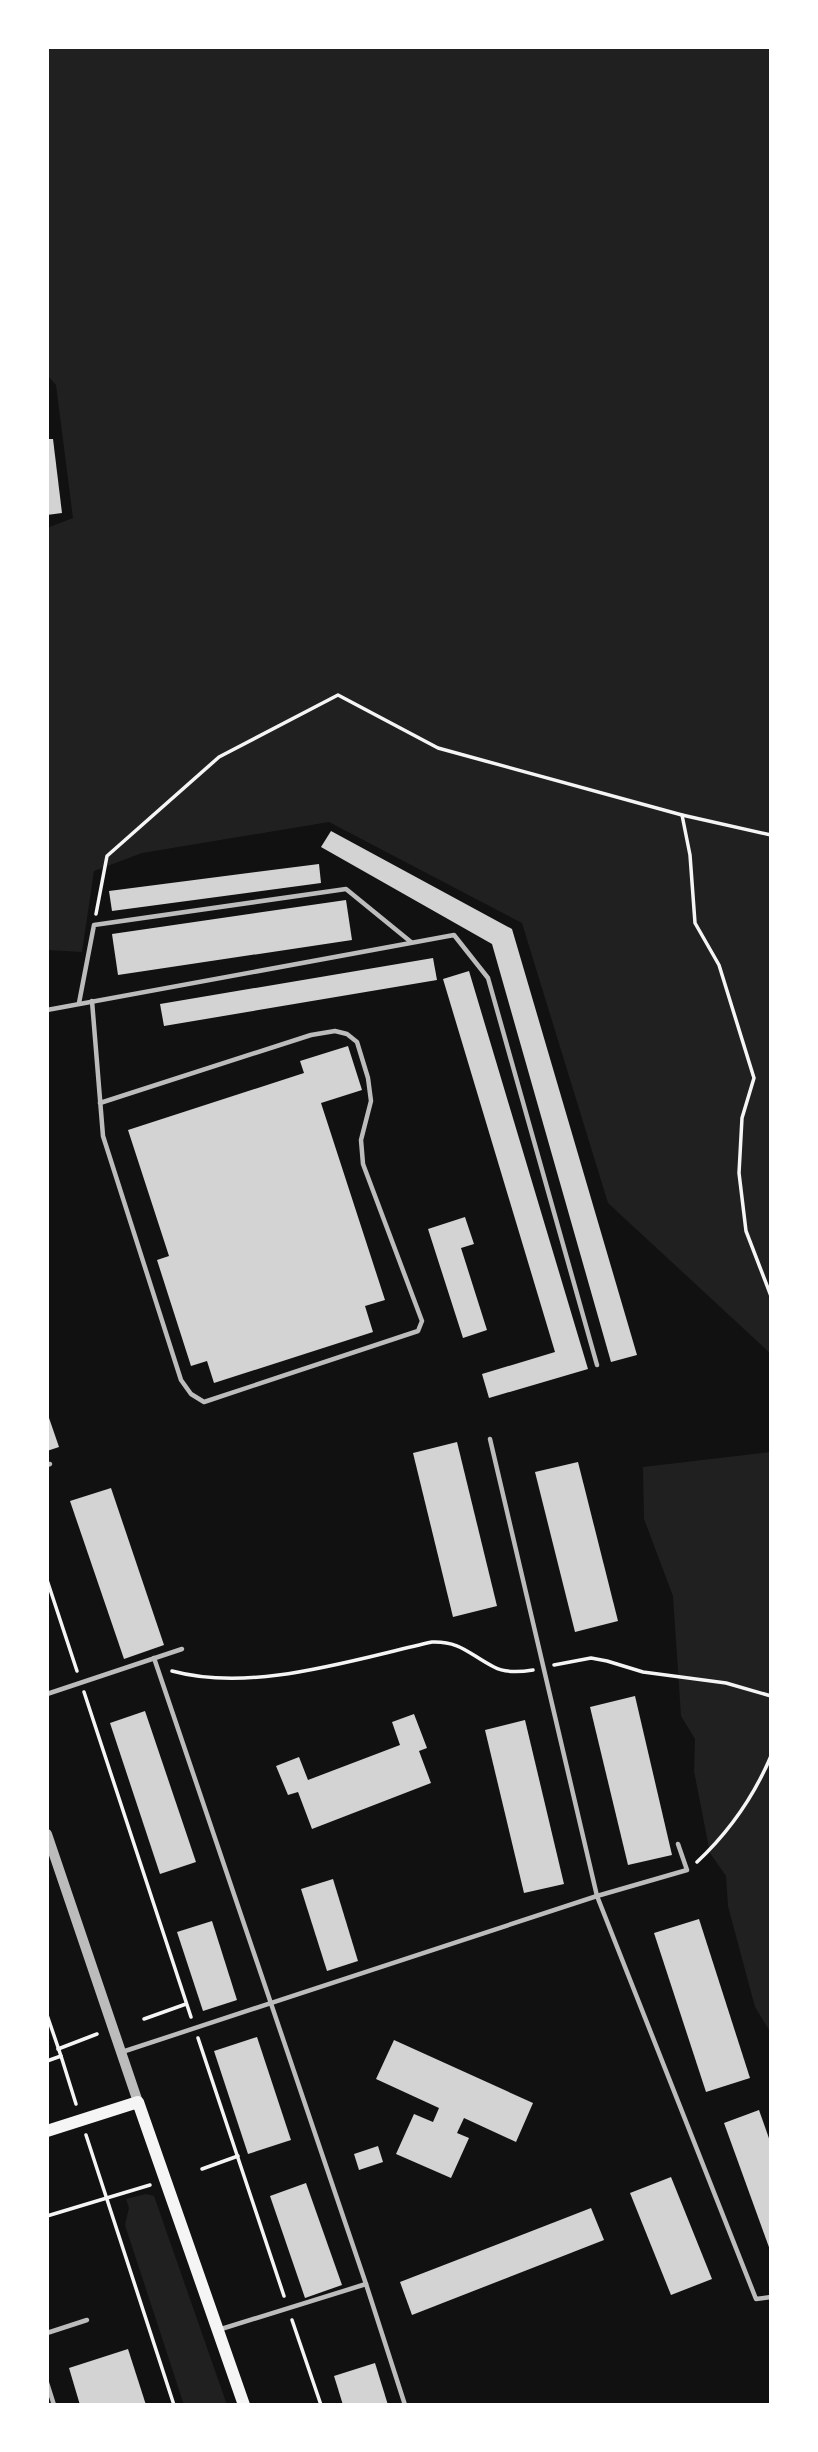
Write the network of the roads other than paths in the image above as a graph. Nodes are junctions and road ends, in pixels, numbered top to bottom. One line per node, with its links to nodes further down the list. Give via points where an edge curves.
1 (411, 943): 2 (lane); 3 (lane, via 346,889 94,925); 6 (lane, via 454,935 488,978)
2 (92, 1000): 3 (lane); 5 (lane)
3 (79, 1003): 4 (lane)
4 (47, 1010)
5 (100, 1103): 5 (lane, via 103,1136 181,1380 191,1394 204,1402 418,1331 422,1321 363,1164 361,1140 371,1101 357,1042 347,1034 311,1035)
6 (597, 1365)
7 (489, 1439): 13 (lane)
8 (182, 1649): 9 (lane)
9 (154, 1658): 10 (lane); 14 (lane)
10 (47, 1694)
11 (47, 1833): 15 (street)
12 (678, 1844): 13 (lane, via 687,1870)
13 (597, 1896): 14 (lane); 19 (lane, via 755,2299)
14 (269, 2002): 15 (lane); 18 (lane)
15 (121, 2052): 16 (street)
16 (138, 2102): 17 (main road); 21 (main road)
17 (47, 2131)
18 (366, 2284): 21 (lane); 26 (lane)
19 (771, 2297)
20 (87, 2320): 22 (lane)
21 (218, 2331): 25 (main road)
22 (47, 2333)
23 (47, 2383): 24 (lane)
24 (54, 2405)
25 (244, 2405)
26 (405, 2405)

